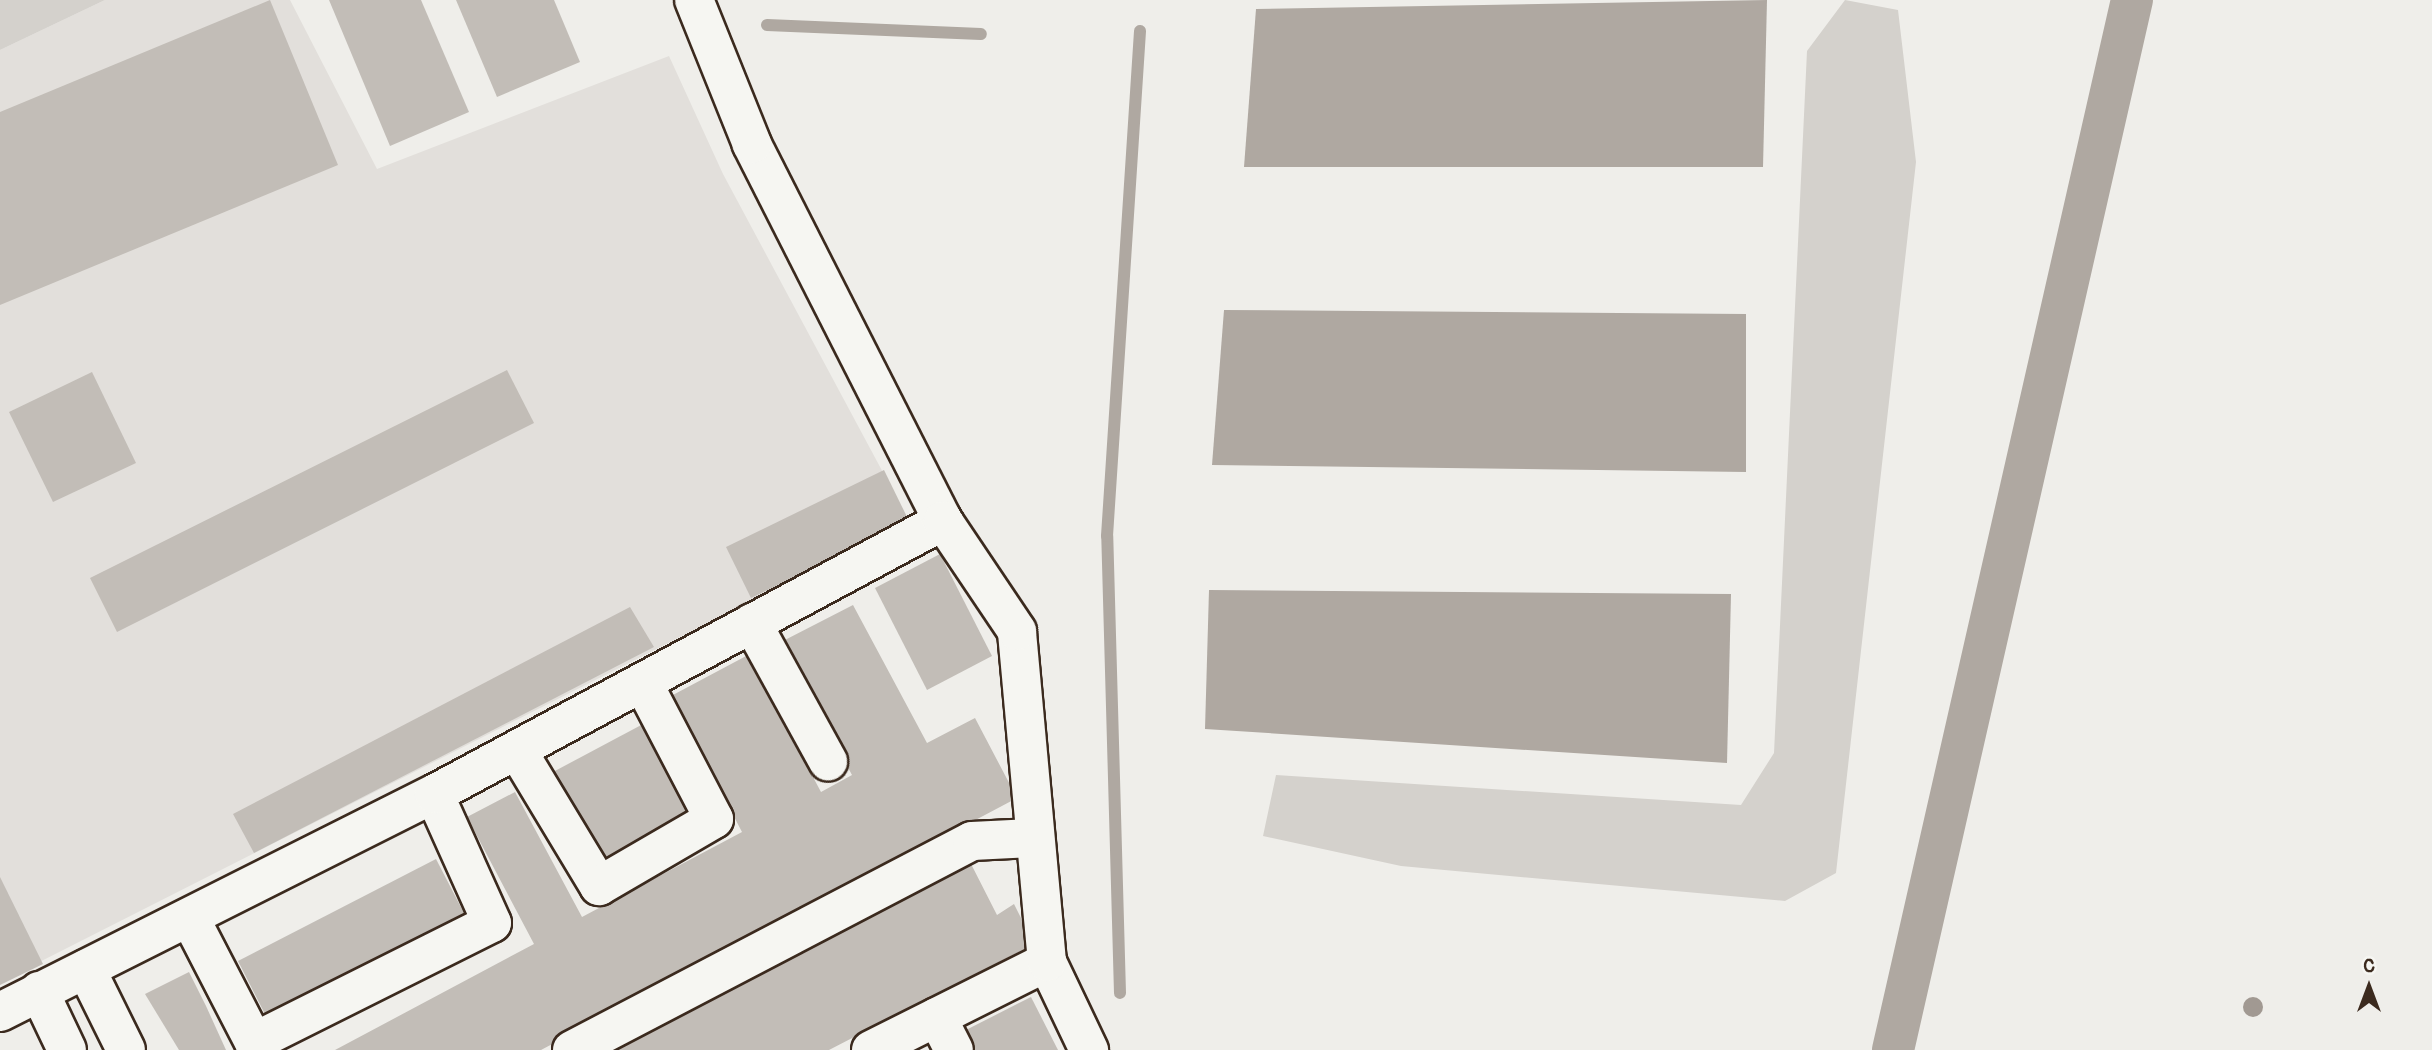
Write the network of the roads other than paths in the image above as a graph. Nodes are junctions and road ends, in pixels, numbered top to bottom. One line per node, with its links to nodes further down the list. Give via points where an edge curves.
1 (694, 0): 2 (lane, via 751,144)
2 (943, 521): 3 (lane); 8 (lane, via 1017,631)
3 (752, 623): 4 (lane); 6 (lane)
4 (643, 682): 5 (lane); 5 (lane, via 714,819 599,886)
5 (517, 750): 7 (lane)
6 (828, 761)
7 (434, 794): 9 (lane); 9 (lane, via 492,923 254,1042)
8 (1032, 838): 10 (lane); 17 (lane, via 972,841)
9 (191, 920): 11 (lane)
10 (1047, 962): 14 (lane); 20 (lane)
11 (86, 969): 12 (lane); 16 (lane)
12 (39, 991): 13 (lane); 15 (lane)
13 (0, 1012)
14 (937, 1017): 18 (lane); 19 (lane)
15 (67, 1050)
16 (126, 1050)
17 (572, 1050)
18 (871, 1050)
19 (954, 1050)
20 (1089, 1050)

